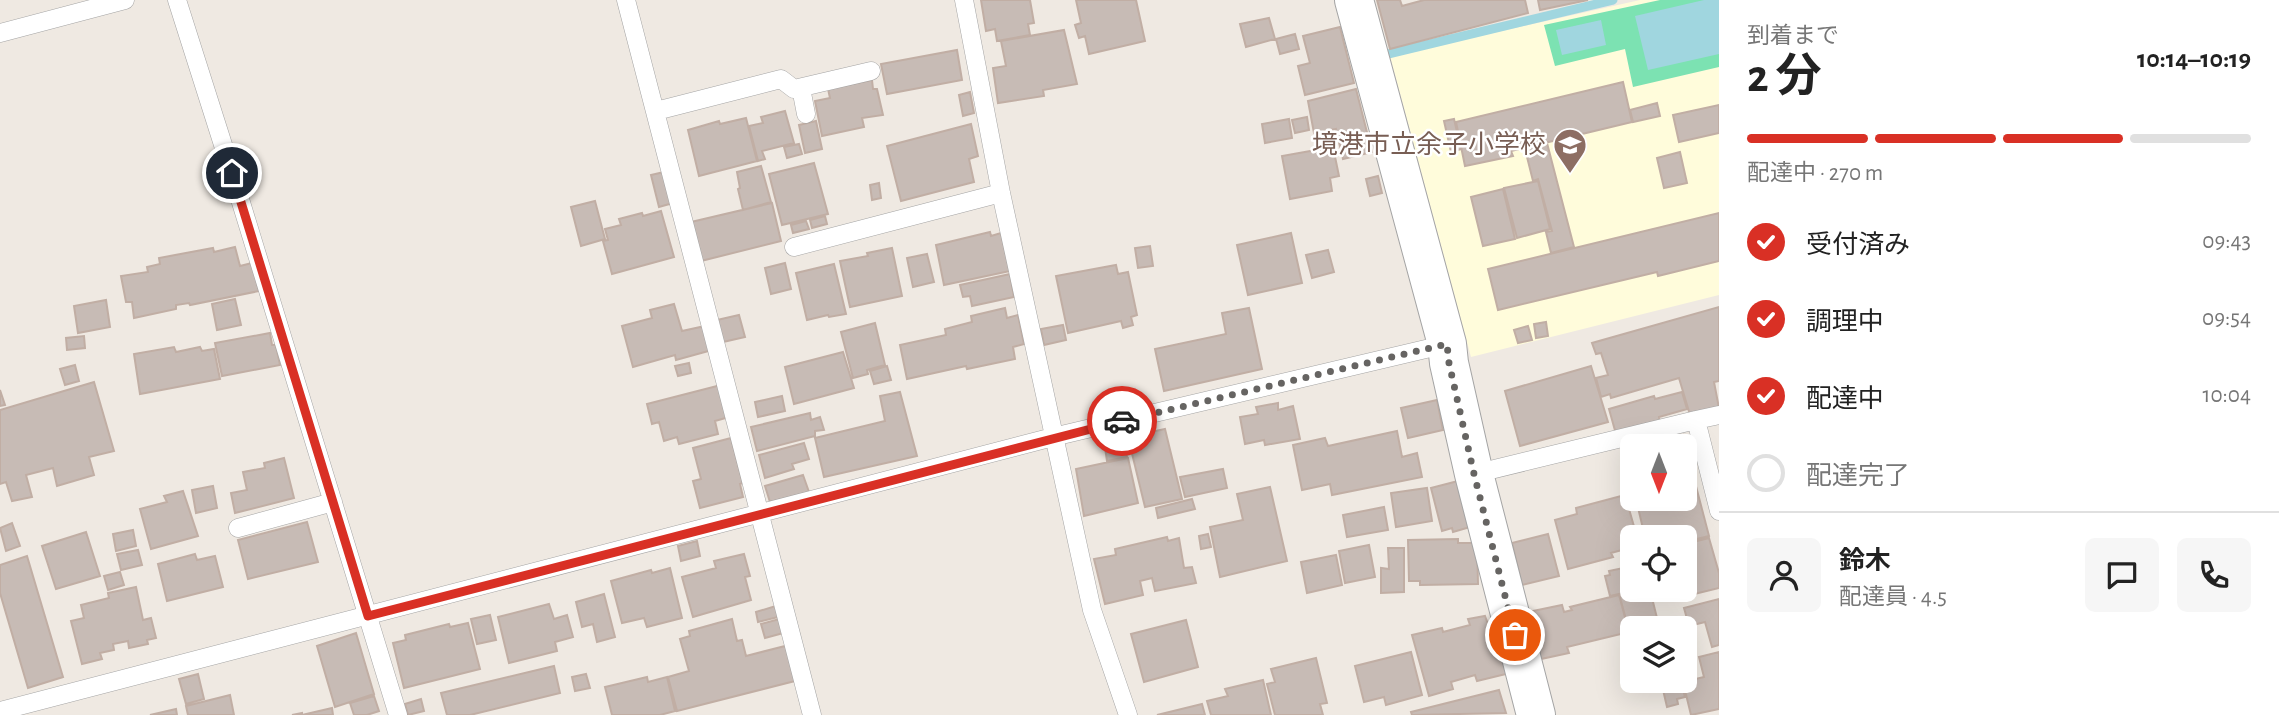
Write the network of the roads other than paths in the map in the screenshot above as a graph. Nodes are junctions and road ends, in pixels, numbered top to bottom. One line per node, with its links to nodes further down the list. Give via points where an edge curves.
1 (125, 0): 6 (lane)
2 (177, 0): 19 (lane)
3 (626, 0): 10 (lane)
4 (964, 0): 12 (lane)
5 (1354, 0): 14 (street)
6 (71, 7): 7 (lane)
7 (0, 33)
8 (871, 71): 9 (lane)
9 (801, 88): 10 (lane, via 794,89 781,79); 11 (lane)
10 (656, 111): 21 (lane)
11 (806, 114)
12 (1001, 193): 13 (lane); 17 (lane)
13 (794, 247)
14 (1447, 344): 17 (lane); 18 (street)
15 (1719, 415): 16 (lane)
16 (1696, 420): 18 (lane); 20 (lane)
17 (1053, 437): 21 (lane); 27 (lane, via 1092,610)
18 (1474, 474): 28 (street)
19 (332, 502): 22 (lane); 23 (lane)
20 (1719, 511)
21 (761, 514): 23 (lane); 26 (lane)
22 (238, 528)
23 (368, 616): 24 (lane); 25 (lane)
24 (0, 711)
25 (398, 715)
26 (812, 715)
27 (1128, 715)
28 (1536, 715)

